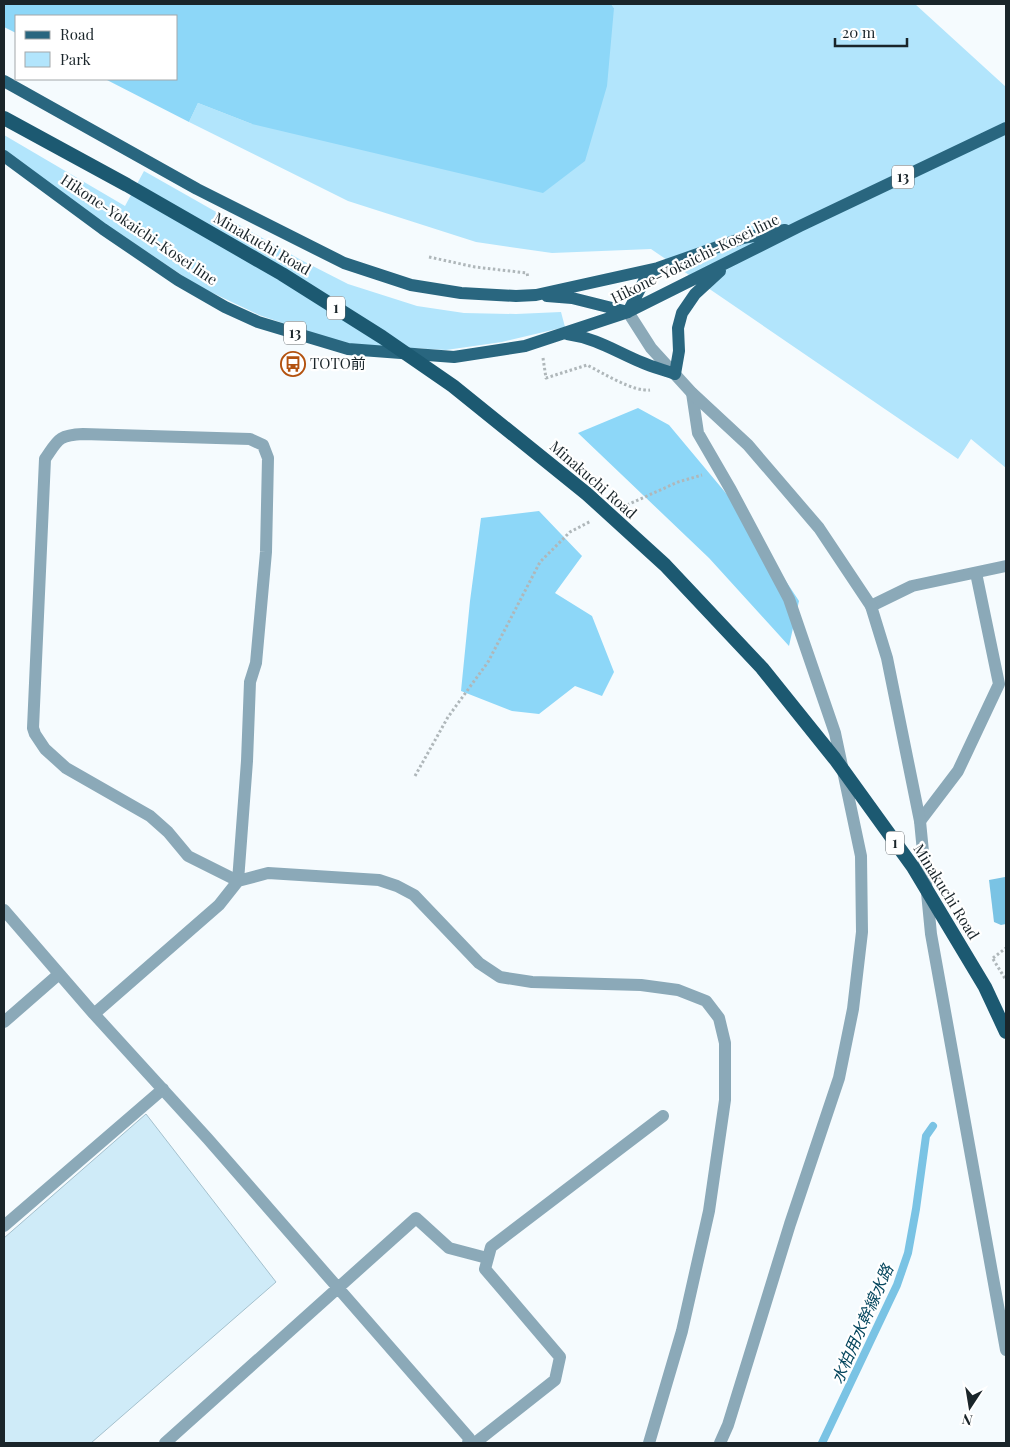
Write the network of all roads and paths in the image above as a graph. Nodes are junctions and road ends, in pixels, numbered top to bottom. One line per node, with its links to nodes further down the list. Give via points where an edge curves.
1 (4, 81): 10 (main road, Hikone-Yokaichi-Kosei line / 13, via 197,189 344,263 411,285 453,292)
2 (4, 118): 32 (highway, Minakuchi Road / 1, via 282,274 382,337 453,386 533,450 665,565 762,668 835,759 913,867 984,987)
3 (1006, 128): 5 (main road, Hikone-Yokaichi-Kosei line / 13)
4 (4, 156): 12 (main road, Hikone-Yokaichi-Kosei line / 13, via 178,280 258,322 348,349 454,357 525,346)
5 (800, 226): 7 (main road, Hikone-Yokaichi-Kosei line / 13); 8 (main road, Hikone-Yokaichi-Kosei line / 13, via 743,238)
6 (429, 257): 9 (path, via 475,267)
7 (727, 264): 11 (main road, Hikone-Yokaichi-Kosei line / 13); 13 (main road, 13, via 695,294 682,313)
8 (658, 268): 10 (main road, Hikone-Yokaichi-Kosei line / 13); 11 (main road, 13, via 644,281)
9 (528, 273)
10 (536, 295): 11 (main road, 13, via 572,298)
11 (628, 312): 12 (main road, Hikone-Yokaichi-Kosei line / 13); 13 (street, via 651,348)
12 (561, 334): 13 (main road, via 581,336 604,344)
13 (675, 374): 16 (street)
14 (546, 378): 15 (path, via 586,365 633,388)
15 (650, 390)
16 (692, 393): 17 (street, via 698,433); 22 (street, via 748,445 819,528)
17 (720, 470): 18 (path, via 678,482); 43 (street, via 789,599 836,733 861,856 862,932 853,1009 838,1078)
18 (620, 508)
19 (595, 520): 23 (path, via 570,532 540,562 488,662 448,717)
20 (1006, 566): 21 (street)
21 (976, 573): 22 (street, via 912,586); 24 (street, via 999,684 958,771)
22 (871, 606): 24 (street, via 888,658)
23 (415, 776)
24 (920, 821): 38 (street, via 931,934)
25 (238, 880): 25 (street, via 188,856 150,816 66,768 45,749 35,734 45,458 58,439 68,434 250,440 263,445 268,458 266,552 256,663 250,682); 30 (street, via 219,905); 42 (street, via 268,874 379,880 414,895 479,963 500,977 532,982 641,985 678,990 706,1001 719,1018 725,1043 724,1100 709,1211 682,1331)
26 (4, 910): 28 (street)
27 (1006, 948): 29 (path, via 993,958)
28 (59, 974): 30 (street); 31 (street)
29 (1006, 980)
30 (94, 1014): 33 (street)
31 (4, 1022)
32 (1006, 1032)
33 (163, 1089): 35 (street); 37 (street)
34 (663, 1116): 36 (street, via 491,1247)
35 (4, 1226)
36 (487, 1258): 37 (street, via 449,1248 416,1218); 41 (street, via 485,1269 560,1357 555,1380)
37 (338, 1289): 39 (street); 40 (street, via 468,1438)
38 (1006, 1350)
39 (165, 1443)
40 (468, 1443)
41 (475, 1443)
42 (649, 1443)
43 (720, 1443)

